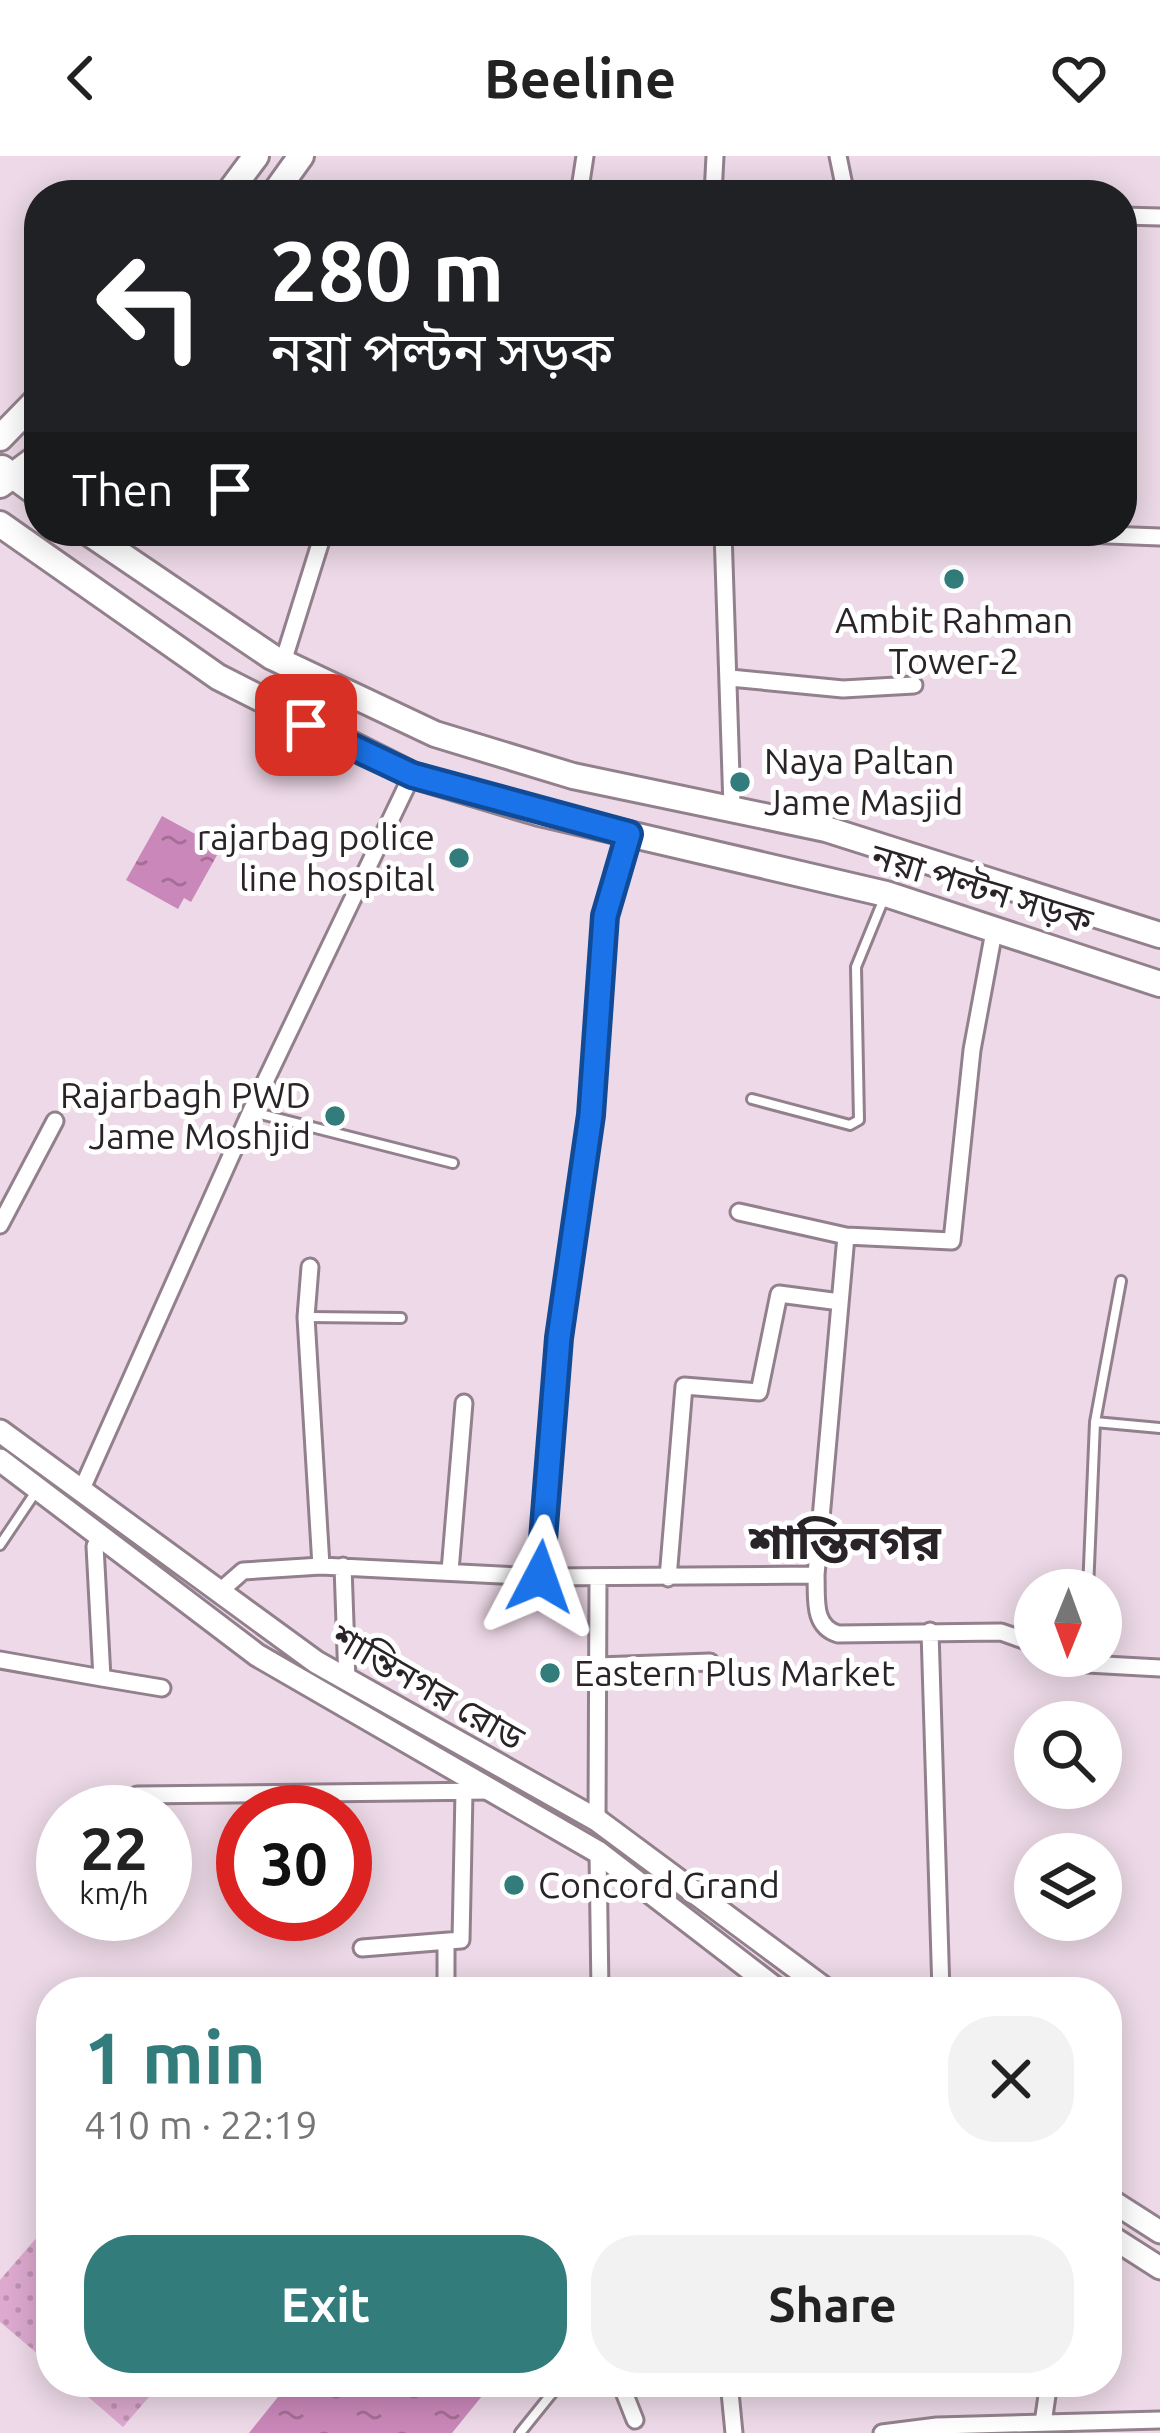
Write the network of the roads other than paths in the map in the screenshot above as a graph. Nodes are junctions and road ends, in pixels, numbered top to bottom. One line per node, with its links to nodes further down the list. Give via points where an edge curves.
1 (256, 156): 2 (main road)
2 (238, 180)
3 (24, 414): 4 (main road)
4 (0, 439): 5 (main road)
5 (22, 476): 6 (main road)
6 (1, 525)
7 (31, 546): 14 (main road, নয়া পল্টন সড়ক, via 218,677)
8 (109, 546): 11 (main road, নয়া পল্টন সড়ক)
9 (319, 546): 11 (street)
10 (724, 546): 12 (street)
11 (283, 662): 15 (main road, নয়া পল্টন সড়ক, via 380,711 500,756)
12 (730, 678): 13 (street, via 843,689); 15 (street)
13 (914, 685)
14 (412, 775): 16 (main road, নয়া পল্টন সড়ক); 22 (street)
15 (732, 807): 19 (main road, নয়া পল্টন সড়ক, via 892,848)
16 (629, 834): 17 (main road, নয়া পল্টন সড়ক); 47 (street, via 605,916)
17 (886, 894): 18 (main road, নয়া পল্টন সড়ক); 21 (lane, via 856,967 859,1120 850,1125)
18 (995, 926): 20 (main road, নয়া পল্টন সড়ক); 27 (street, via 972,1050 952,1241)
19 (1160, 935)
20 (1160, 984)
21 (752, 1099)
22 (251, 1112): 24 (lane); 39 (street)
23 (56, 1121): 26 (street)
24 (453, 1163)
25 (739, 1212): 27 (street)
26 (0, 1225)
27 (846, 1236): 30 (street)
28 (310, 1267): 31 (street)
29 (1120, 1281): 34 (lane)
30 (840, 1302): 46 (street); 49 (street, via 779,1294 759,1392 684,1386)
31 (307, 1317): 32 (lane); 42 (street)
32 (401, 1318)
33 (464, 1403): 45 (street)
34 (1095, 1423): 35 (lane); 44 (lane)
35 (1160, 1428)
36 (0, 1431): 38 (main road, শান্তিনগর রোড)
37 (0, 1460): 38 (main road, শান্তিনগর রোড)
38 (45, 1479): 39 (main road, শান্তিনগর রোড); 40 (main road, শান্তিনগর রোড); 41 (lane)
39 (81, 1491): 50 (main road, শান্তিনগর রোড)
40 (103, 1537): 58 (street, via 95,1546); 61 (main road, শান্তিনগর রোড, via 298,1682)
41 (0, 1545)
42 (321, 1566): 43 (street); 50 (street, via 243,1570)
43 (343, 1566): 45 (street); 59 (street)
44 (1089, 1569)
45 (450, 1571): 47 (street)
46 (816, 1575): 49 (street); 51 (street, via 818,1618 827,1630)
47 (540, 1577): 48 (street)
48 (598, 1578): 49 (street); 56 (street)
49 (668, 1578)
50 (219, 1592): 59 (main road, শান্তিনগর রোড)
51 (930, 1631): 52 (street); 72 (street)
52 (1014, 1637)
53 (0, 1660): 58 (street)
54 (710, 1662): 56 (street)
55 (1122, 1664): 57 (street)
56 (598, 1666): 64 (street)
57 (1160, 1669)
58 (101, 1678): 60 (street)
59 (346, 1681): 64 (main road, শান্তিনগর রোড)
60 (162, 1688)
61 (493, 1790): 62 (street); 65 (main road, শান্তিনগর রোড)
62 (464, 1792): 63 (street); 66 (street, via 463,1937)
63 (372, 1797)
64 (597, 1820): 71 (main road, শান্তিনগর রোড)
65 (598, 1852): 69 (street); 70 (main road, শান্তিনগর রোড)
66 (446, 1943): 67 (street); 68 (street)
67 (362, 1948)
68 (446, 1977)
69 (600, 1977)
70 (760, 1977)
71 (809, 1977)
72 (941, 1977)
73 (1122, 2208): 74 (main road)
74 (1160, 2232)
75 (1122, 2244): 76 (main road)
76 (1160, 2268)
77 (549, 2397): 86 (lane)
78 (626, 2397): 81 (street)
79 (730, 2397): 87 (street)
80 (1046, 2397): 83 (street)
81 (635, 2420)
82 (1160, 2420): 83 (street)
83 (1042, 2423): 84 (street)
84 (937, 2430): 85 (street)
85 (900, 2432): 88 (street)
86 (520, 2433)
87 (734, 2433)
88 (882, 2433)

